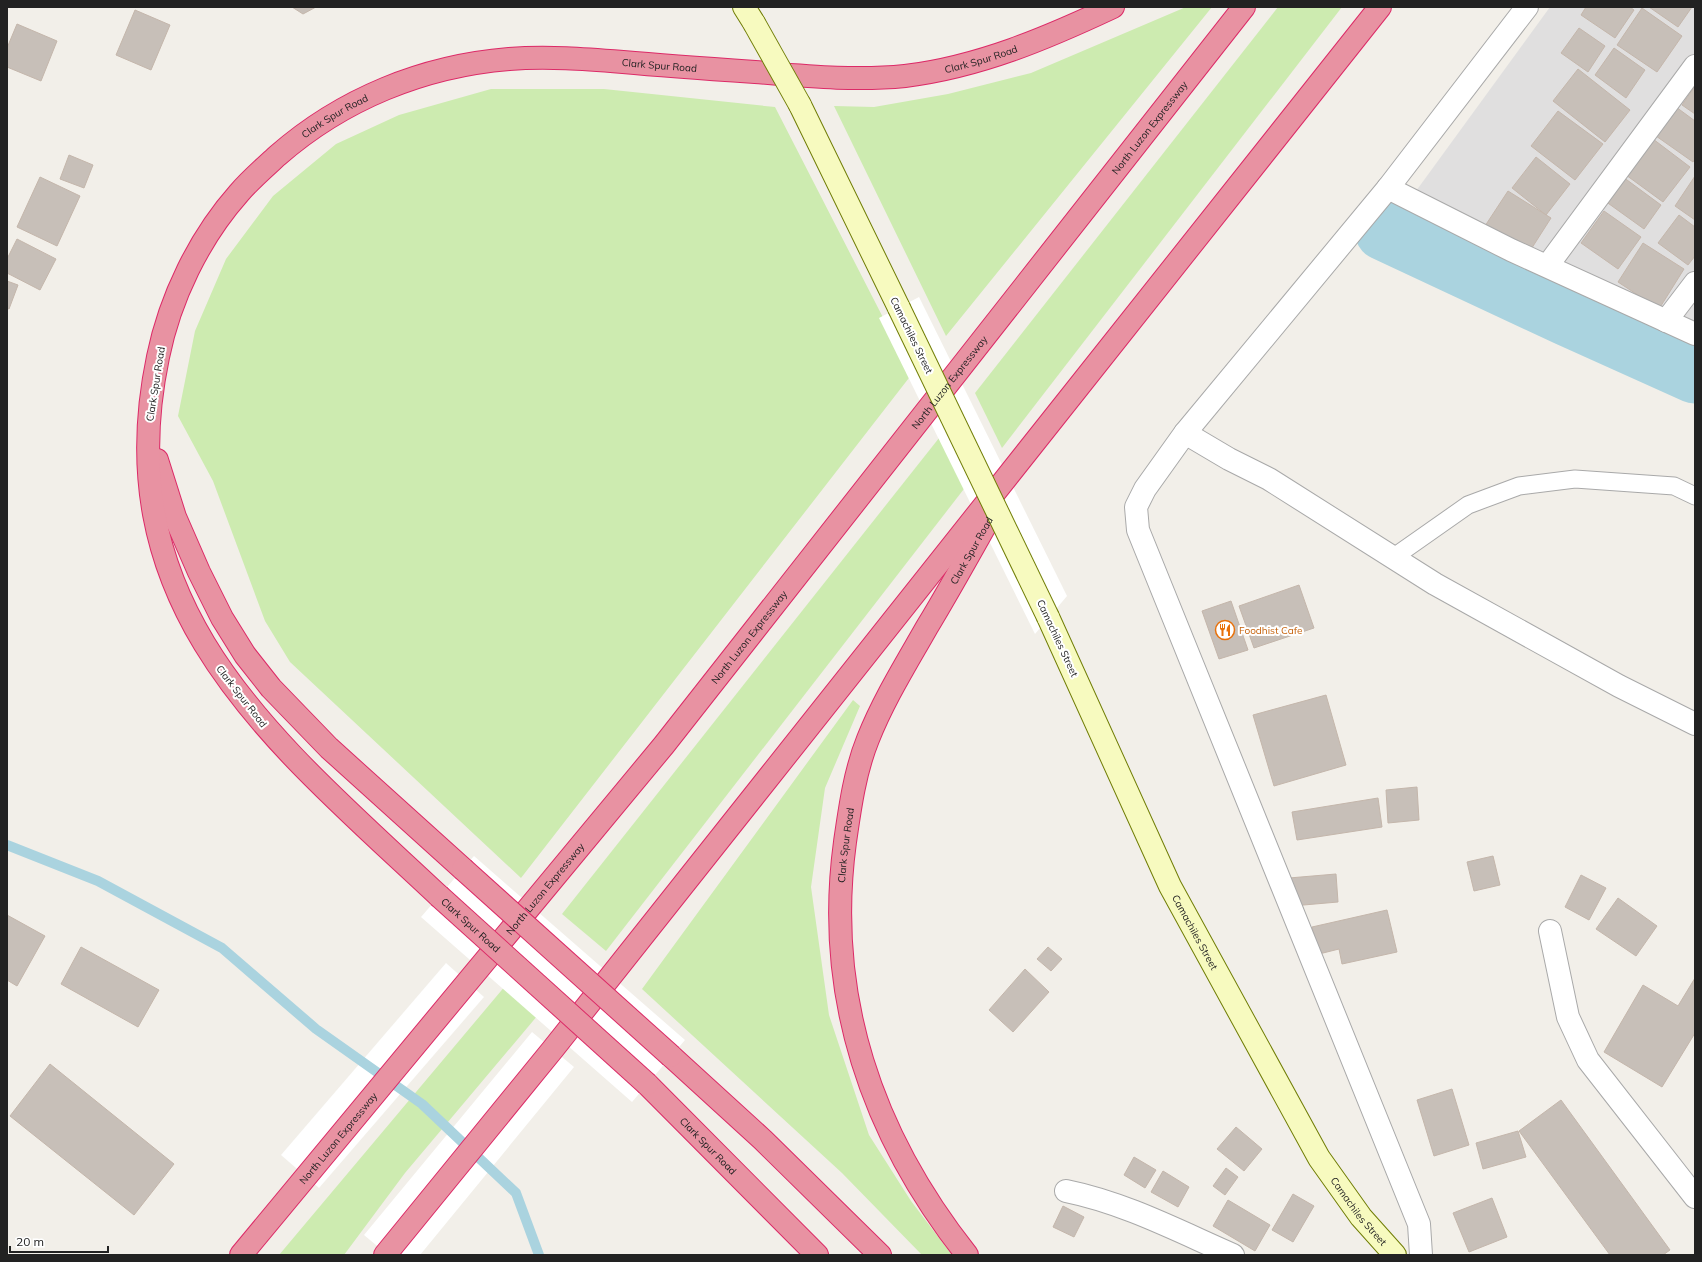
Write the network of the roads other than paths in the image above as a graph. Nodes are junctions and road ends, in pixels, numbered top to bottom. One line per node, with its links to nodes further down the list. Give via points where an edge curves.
1 (1113, 7): 13 (highway, Clark Spur Road, via 1016,50 906,76 818,77 556,58 512,59 477,62 440,70 376,92 317,124 295,141 241,190 206,237 181,287 160,347 149,404)
2 (1244, 7): 22 (highway, North Luzon Expressway, via 664,745)
3 (1380, 7): 14 (highway)
4 (1527, 7): 7 (street)
5 (749, 15): 27 (street, Camachiles Street, bridge, via 800,105 899,308 1048,617 1170,886 1320,1158 1362,1217)
6 (1695, 66): 8 (street)
7 (1388, 188): 8 (street, via 1512,250); 12 (street)
8 (1548, 265): 10 (street)
9 (1695, 284): 10 (street)
10 (1666, 321): 11 (street)
11 (1695, 334)
12 (1186, 433): 16 (street, via 1269,479); 28 (street, via 1145,489 1136,507 1138,530 1419,1224)
13 (147, 435): 23 (highway, Clark Spur Road, bridge, via 151,498 167,566 199,636 251,710 325,789 647,1084); 24 (highway, bridge, via 175,517 199,572 222,618 270,688 313,733 764,1140)
14 (1029, 449): 21 (highway, via 553,1049); 25 (highway, Clark Spur Road, via 905,664 868,739 854,785 842,863 842,967 853,1030 863,1066 898,1150 929,1204)
15 (1695, 496): 16 (lane, via 1674,486 1575,479 1519,486 1468,505)
16 (1394, 557): 17 (street, via 1435,584 1605,678)
17 (1695, 724)
18 (1550, 931): 20 (street, via 1568,1017 1588,1060)
19 (1066, 1191): 26 (street, via 1124,1206)
20 (1695, 1198)
21 (385, 1254)
22 (241, 1255)
23 (817, 1255)
24 (880, 1255)
25 (967, 1255)
26 (1233, 1255)
27 (1395, 1255)
28 (1421, 1255)

